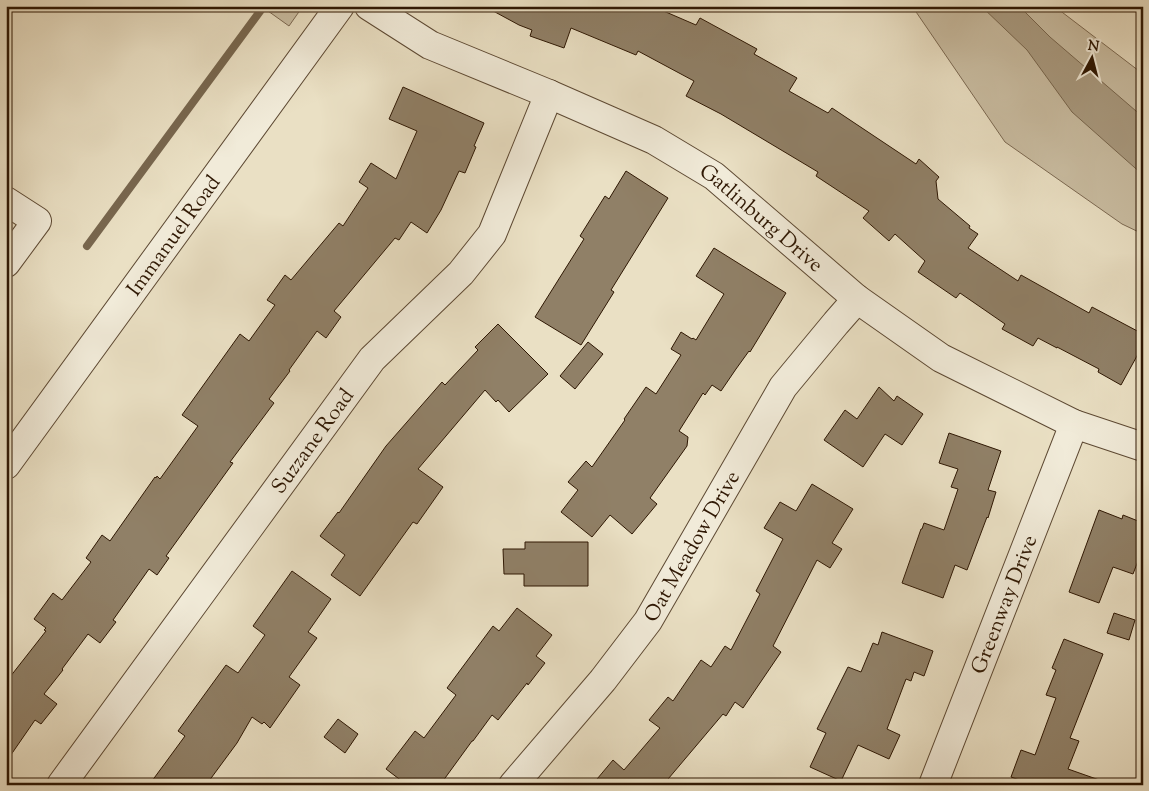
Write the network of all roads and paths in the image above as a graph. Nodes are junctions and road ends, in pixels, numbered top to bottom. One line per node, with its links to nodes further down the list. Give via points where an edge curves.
1 (340, 6): 9 (street, Immanuel Road)
2 (369, 6): 3 (street, Gatlinburg Drive, via 430,45)
3 (549, 94): 6 (street, Gatlinburg Drive, via 654,140 714,176); 10 (street, Suzzane Road, via 492,234 461,273 372,359)
4 (6, 201): 5 (street, via 37,221)
5 (6, 263)
6 (857, 299): 7 (street, Gatlinburg Drive, via 941,358); 11 (street, Oat Meadow Drive, via 783,387 648,621 604,680)
7 (1074, 424): 8 (street, Gatlinburg Drive); 12 (street, Greenway Drive)
8 (1143, 447)
9 (6, 465)
10 (61, 785)
11 (513, 785)
12 (933, 785)

